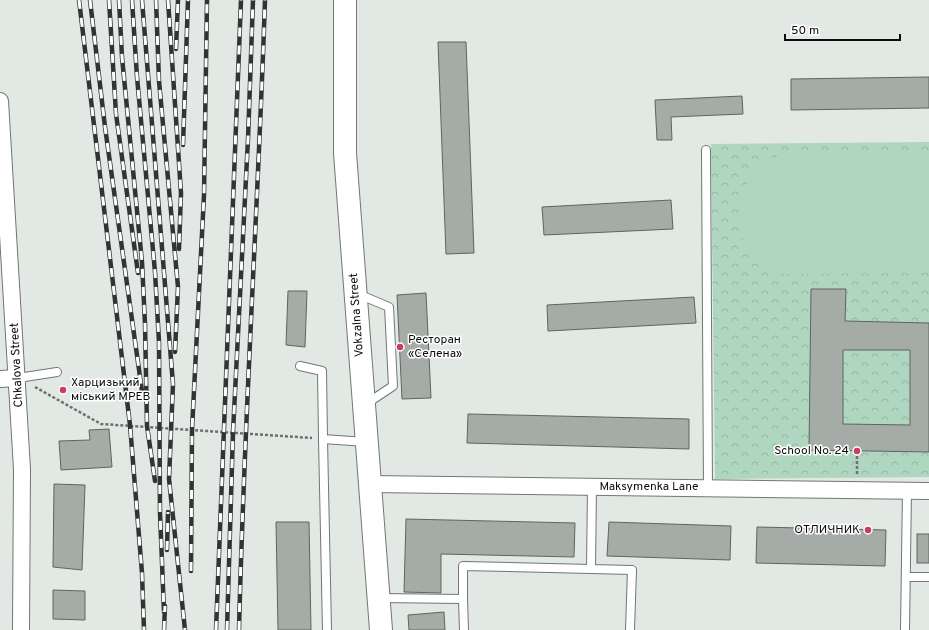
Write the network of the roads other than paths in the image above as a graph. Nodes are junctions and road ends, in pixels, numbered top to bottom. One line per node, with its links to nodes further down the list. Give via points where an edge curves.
1 (345, 0): 4 (main road, Vokzalna Street, via 345,153)
2 (0, 101): 8 (street, Chkalova Street)
3 (706, 150): 14 (lane)
4 (356, 293): 9 (main road, Vokzalna Street); 9 (lane, via 389,307 393,386)
5 (300, 366): 10 (lane, via 322,371)
6 (57, 372): 8 (lane)
7 (0, 378): 8 (street)
8 (18, 378): 22 (street, Chkalova Street, via 22,469)
9 (364, 405): 11 (main road, Vokzalna Street)
10 (323, 439): 11 (lane); 23 (lane)
11 (367, 442): 12 (main road, Vokzalna Street)
12 (369, 484): 13 (street, Maksymenka Lane); 20 (main road, Vokzalna Street)
13 (592, 487): 14 (street, Maksymenka Lane); 17 (lane)
14 (708, 488): 15 (street, Maksymenka Lane)
15 (907, 490): 16 (street, Maksymenka Lane); 18 (lane)
16 (929, 491)
17 (591, 569): 21 (lane, via 463,566); 26 (lane, via 632,570)
18 (906, 577): 19 (lane); 27 (lane)
19 (929, 577)
20 (378, 598): 21 (lane); 24 (main road, Vokzalna Street)
21 (463, 599): 25 (lane)
22 (22, 630)
23 (327, 630)
24 (381, 630)
25 (464, 630)
26 (630, 630)
27 (905, 630)

